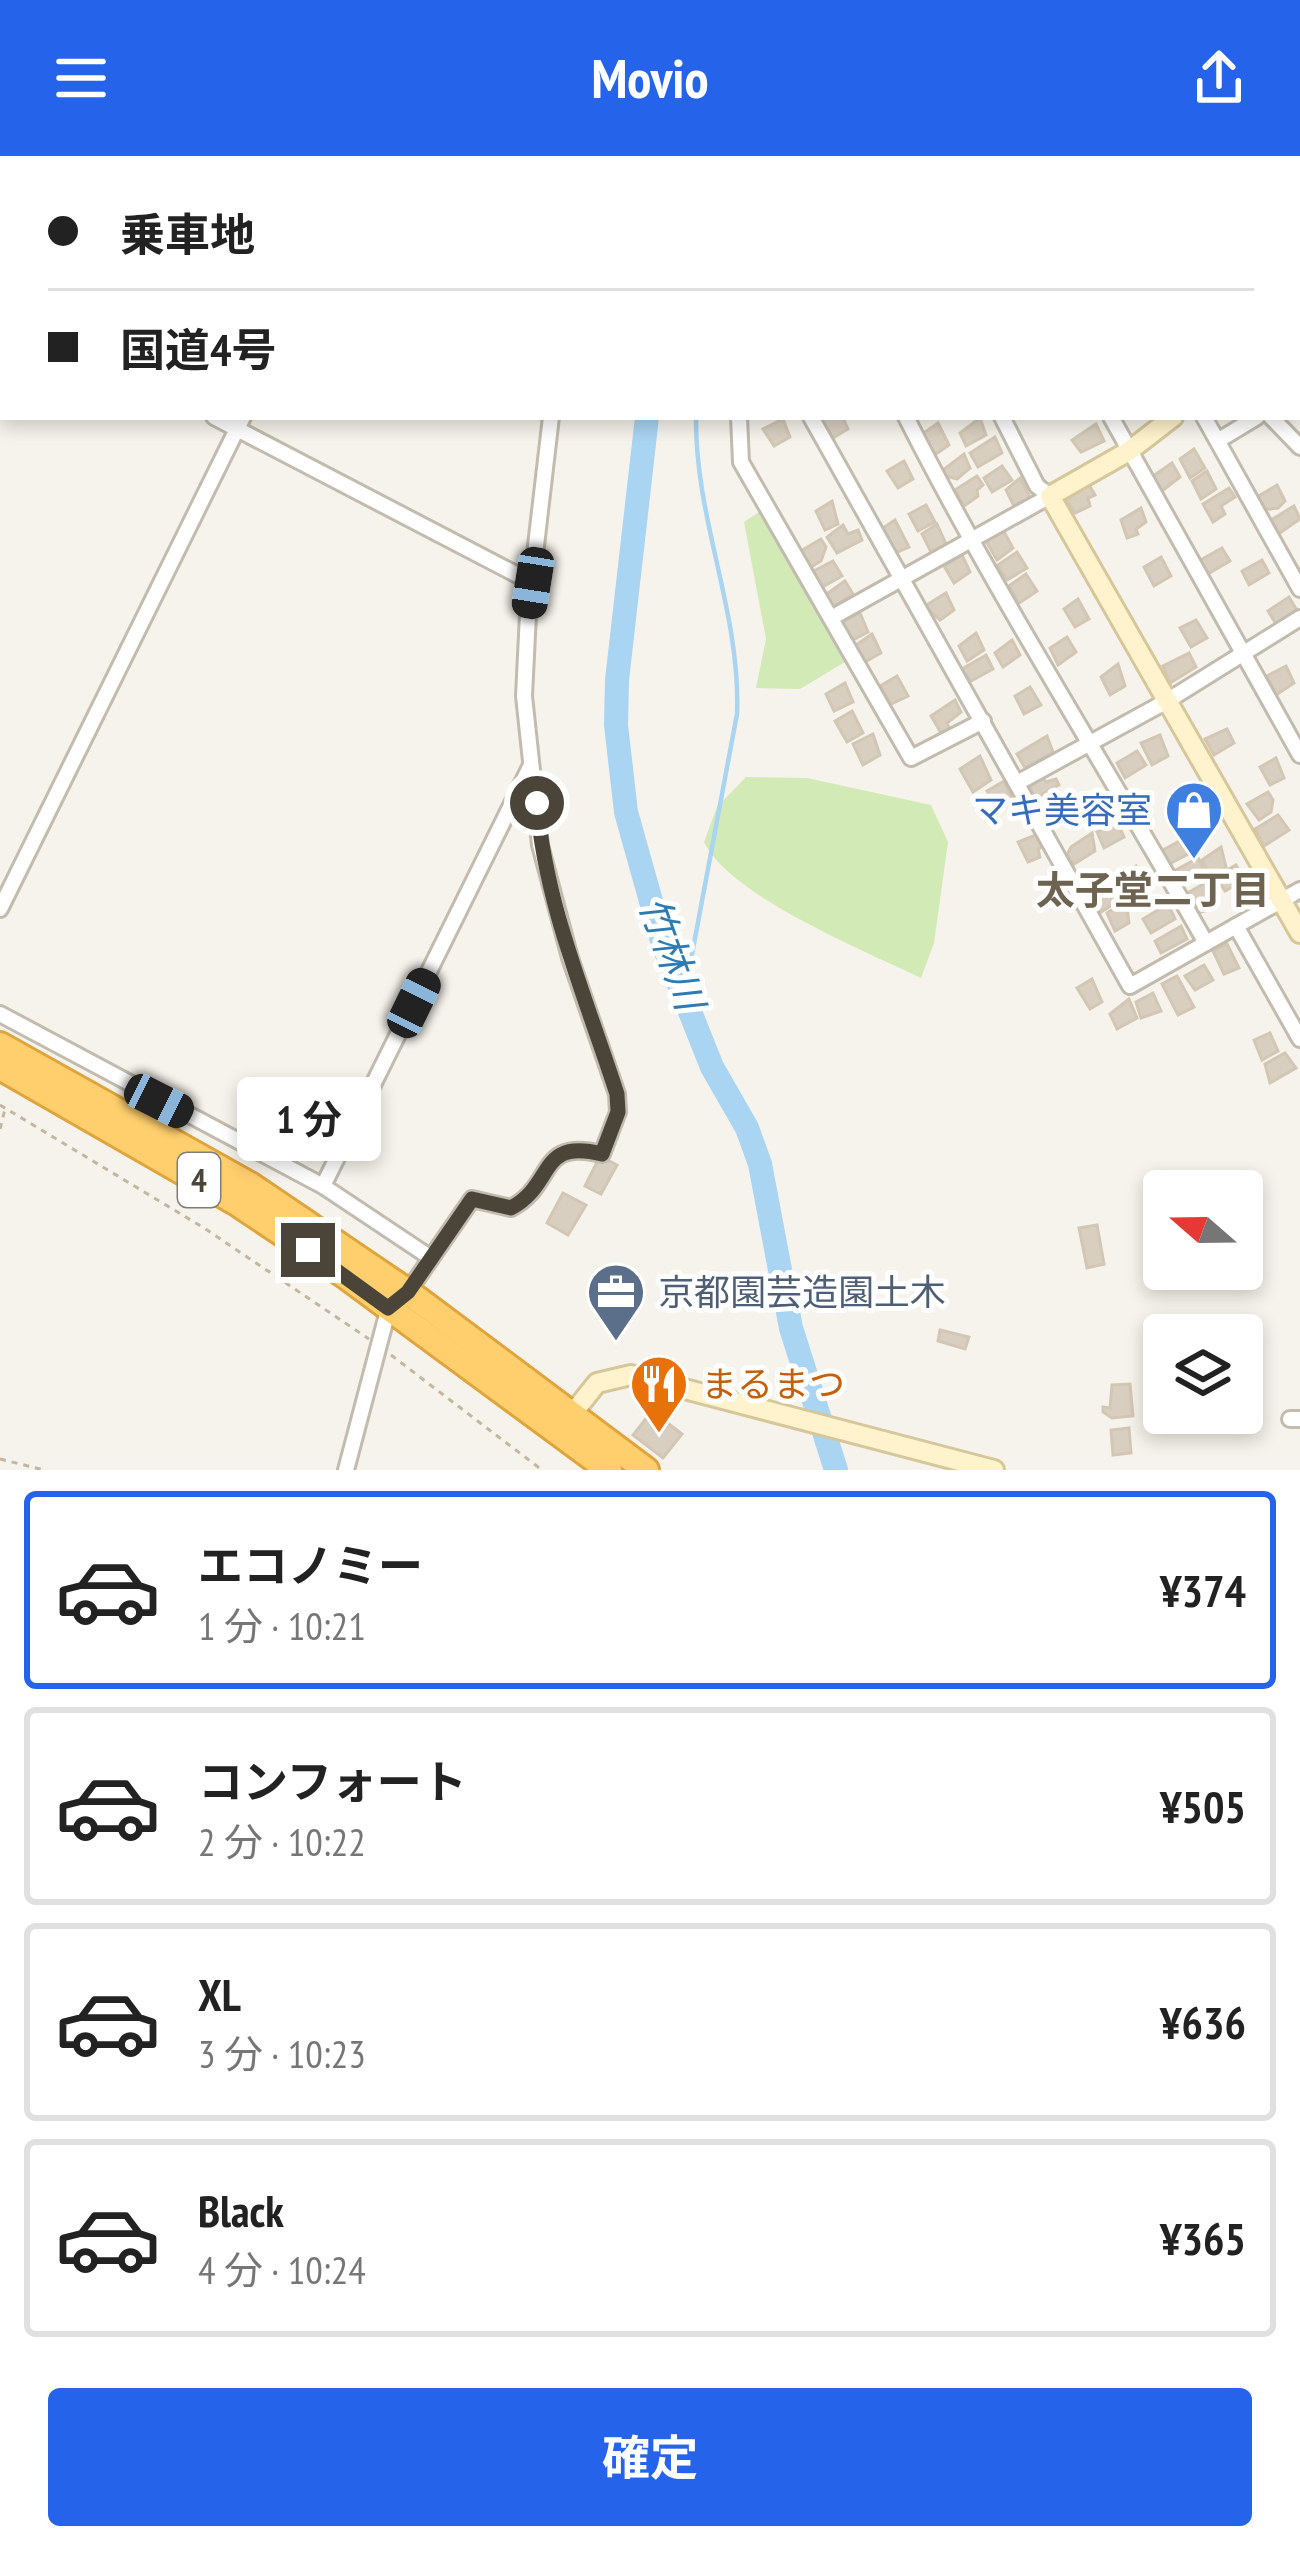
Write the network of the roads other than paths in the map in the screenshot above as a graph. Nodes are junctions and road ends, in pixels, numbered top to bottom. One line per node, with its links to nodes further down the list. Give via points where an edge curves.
1 (551, 420): 18 (street)
2 (739, 420): 20 (street, via 741,462)
3 (813, 420): 17 (street)
4 (908, 420): 16 (street)
5 (1004, 420): 15 (street)
6 (1113, 420): 14 (street)
7 (1169, 420): 14 (street)
8 (1206, 420): 12 (street)
9 (1251, 420): 12 (street)
10 (1273, 420): 13 (street)
11 (240, 422): 18 (street); 31 (street)
12 (1219, 440): 19 (street)
13 (1300, 448)
14 (1129, 452): 15 (street); 22 (street)
15 (1050, 496): 16 (street); 23 (street)
16 (970, 544): 17 (street); 25 (street)
17 (898, 578): 20 (street); 24 (street)
18 (533, 583): 27 (street, via 524,696)
19 (1300, 589)
20 (831, 618): 24 (street, via 911,758)
21 (1300, 618): 22 (street)
22 (1240, 654): 23 (street); 26 (street)
23 (1167, 701): 25 (street); 30 (street)
24 (983, 721): 28 (street)
25 (1091, 740): 28 (street); 34 (street)
26 (1300, 755)
27 (534, 761): 39 (street); 40 (street, via 540,845 618,1112 602,1154 561,1153 511,1208 472,1199)
28 (1017, 783): 34 (street, via 1130,986)
29 (1300, 890): 30 (street)
30 (1280, 901): 32 (street); 33 (street)
31 (0, 909)
32 (1236, 926): 34 (street); 36 (street)
33 (1300, 933)
34 (1206, 943)
35 (0, 1014): 39 (street)
36 (1300, 1039)
37 (0, 1045): 41 (highway, 4, via 250,1185)
38 (0, 1067): 41 (highway, 4)
39 (323, 1186): 40 (street)
40 (430, 1258): 41 (street)
41 (398, 1300): 42 (highway, 4); 43 (street)
42 (565, 1423): 44 (highway, 4); 45 (highway, 4); 46 (street, via 597,1383 631,1375)
43 (346, 1470)
44 (609, 1470)
45 (646, 1470)
46 (994, 1470)

